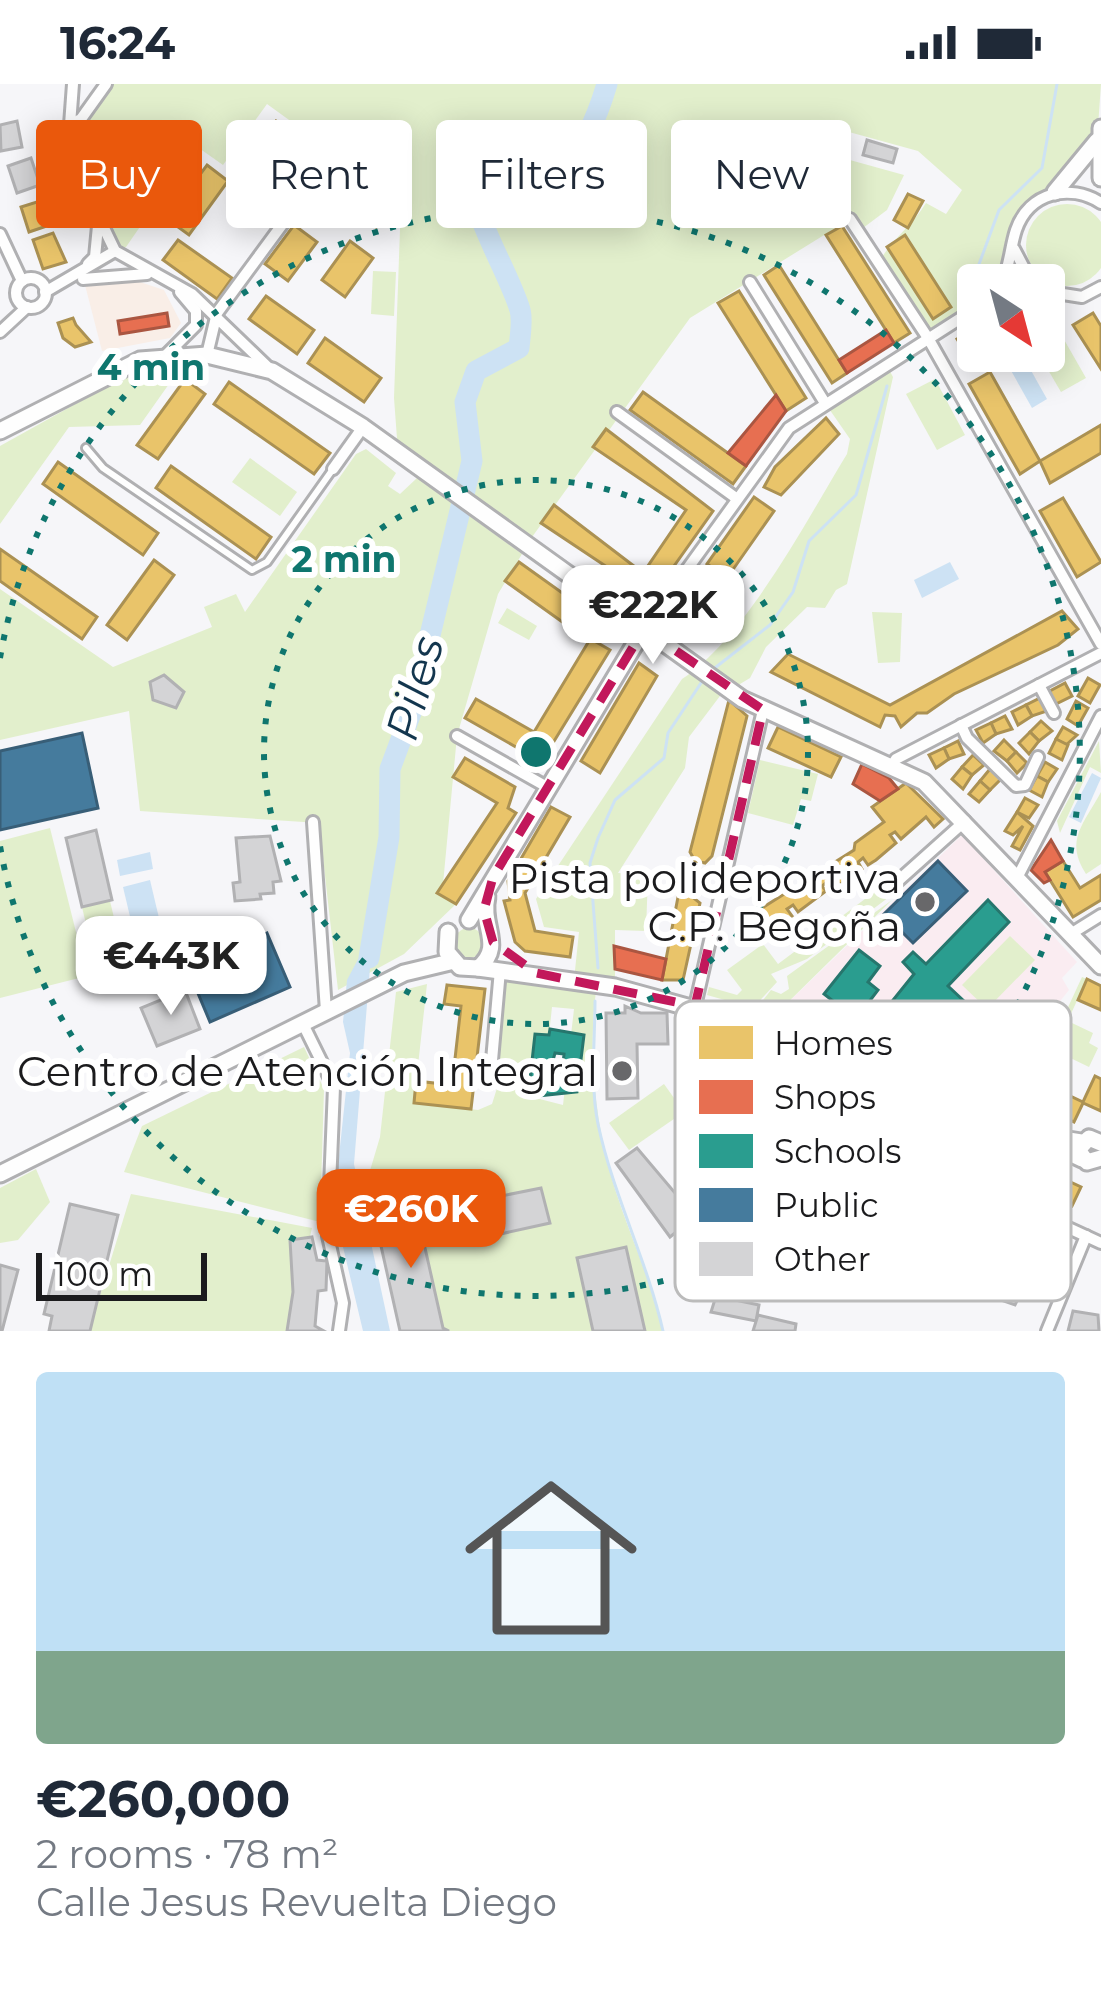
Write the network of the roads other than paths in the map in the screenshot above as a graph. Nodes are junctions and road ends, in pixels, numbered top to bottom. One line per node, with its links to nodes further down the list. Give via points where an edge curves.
1 (73, 84): 3 (street)
2 (106, 84): 4 (street)
3 (70, 120)
4 (79, 120)
5 (1099, 134): 6 (street); 7 (street)
6 (1101, 178)
7 (1055, 192): 8 (street); 14 (street, via 1024,214)
8 (1101, 203)
9 (851, 220): 32 (street)
10 (97, 228): 21 (street, via 95,257)
11 (102, 228): 15 (street)
12 (279, 228): 29 (street)
13 (0, 234): 20 (street)
14 (1013, 246): 16 (street); 17 (street)
15 (118, 253): 18 (street); 19 (street); 21 (street)
16 (1007, 264)
17 (1022, 264)
18 (151, 274): 19 (street); 22 (street)
19 (99, 275): 21 (street)
20 (22, 281): 25 (street, via 37,280); 27 (street, via 16,293)
21 (71, 282): 25 (street)
22 (169, 282): 28 (street); 29 (street)
23 (750, 282): 36 (street)
24 (1100, 290): 26 (street)
25 (45, 292): 27 (street)
26 (1065, 295)
27 (27, 308): 31 (street)
28 (196, 311): 33 (street, via 192,334); 34 (street)
29 (217, 313): 34 (street); 35 (street)
30 (957, 320): 32 (street)
31 (0, 332)
32 (928, 338): 36 (street); 44 (street)
33 (166, 355): 34 (street); 39 (street, via 117,368)
34 (207, 355): 35 (street)
35 (272, 370): 38 (street)
36 (825, 403): 42 (street, via 789,428)
37 (617, 412): 42 (street)
38 (363, 427): 41 (street); 43 (street)
39 (0, 431)
40 (86, 448): 41 (lane, via 103,468 252,570 267,562)
41 (333, 470)
42 (736, 497): 43 (street)
43 (644, 629): 46 (street); 53 (street)
44 (1101, 649): 45 (street)
45 (1039, 686): 47 (street); 49 (street)
46 (764, 710): 52 (street); 70 (street)
47 (1054, 713)
48 (1101, 716): 57 (street)
49 (962, 725): 51 (street, via 1016,786); 52 (street)
50 (457, 736): 53 (street)
51 (1038, 758)
52 (891, 767): 54 (street, via 924,782)
53 (547, 787): 56 (street)
54 (965, 821): 57 (street); 58 (street)
55 (314, 822): 72 (street)
56 (493, 877): 60 (street); 62 (street, via 484,910)
57 (1016, 878): 63 (street)
58 (890, 889)
59 (1101, 915): 63 (street)
60 (469, 920): 61 (street); 62 (street)
61 (448, 932): 64 (street); 69 (street)
62 (490, 934): 66 (street, via 491,955); 68 (street)
63 (1069, 935): 65 (street)
64 (454, 962): 66 (street); 69 (street)
65 (1101, 966)
66 (478, 968): 67 (street)
67 (500, 970): 68 (street); 74 (street)
68 (525, 971): 71 (street)
69 (404, 973): 72 (street)
70 (696, 1001)
71 (675, 1002)
72 (334, 1007): 73 (street)
73 (303, 1024): 77 (street); 83 (street, via 334,1087 328,1218 344,1303)
74 (490, 1083)
75 (1101, 1142): 76 (street, via 1093,1138)
76 (1092, 1158)
77 (0, 1174)
78 (1071, 1229): 79 (street)
79 (1086, 1236): 80 (street); 81 (street)
80 (1101, 1243)
81 (1071, 1273)
82 (1059, 1301): 84 (street)
83 (339, 1331)
84 (1047, 1331)

